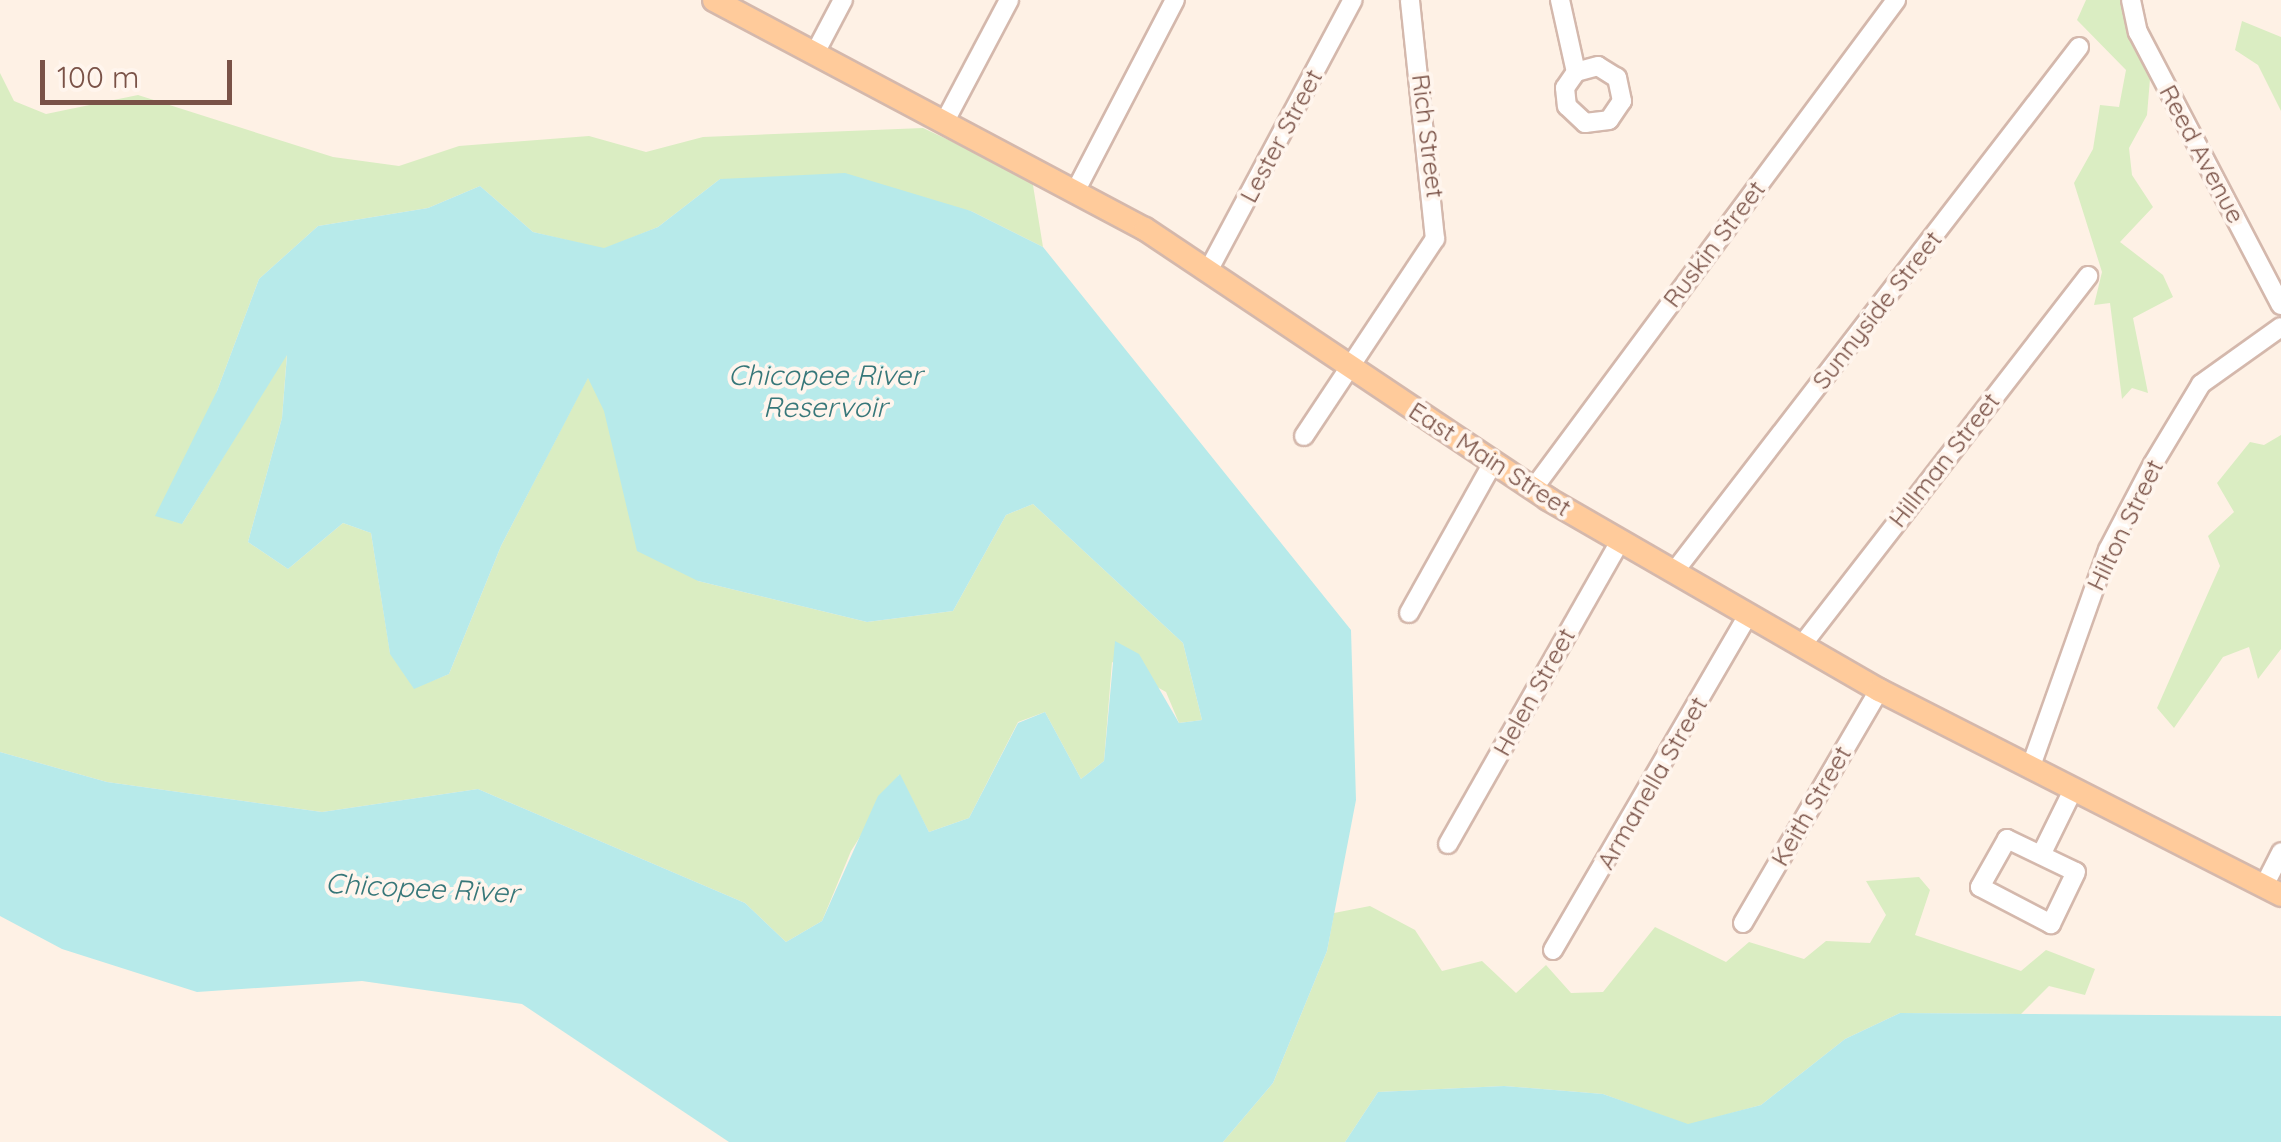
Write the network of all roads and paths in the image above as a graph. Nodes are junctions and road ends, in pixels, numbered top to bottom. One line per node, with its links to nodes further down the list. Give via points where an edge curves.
1 (714, 0): 11 (main road, East Main Street)
2 (843, 0): 11 (street)
3 (1009, 0): 13 (street)
4 (1175, 0): 14 (street)
5 (1353, 0): 15 (street, Lester Street)
6 (1410, 0): 19 (street, Rich Street, via 1438,228)
7 (1560, 0): 12 (street)
8 (1896, 0): 22 (street, Ruskin Street)
9 (2131, 0): 17 (street, Reed Avenue, via 2138,32)
10 (2079, 48): 24 (street, Sunnyside Street)
11 (815, 53): 13 (main road, East Main Street)
12 (1576, 72)
13 (945, 121): 14 (main road, East Main Street)
14 (1076, 190): 15 (main road, East Main Street)
15 (1208, 271): 19 (main road, East Main Street)
16 (2088, 276): 27 (street, Hillman Street)
17 (2281, 305)
18 (2281, 327): 29 (street, Hilton Street, via 2218,366 2153,464 2108,550)
19 (1352, 368): 20 (street, Rich Street); 21 (main road, East Main Street)
20 (1304, 436)
21 (1493, 462): 22 (main road, East Main Street); 25 (street)
22 (1533, 489): 23 (main road, East Main Street)
23 (1620, 540): 24 (main road, East Main Street); 31 (street, Helen Street)
24 (1674, 572): 26 (main road, East Main Street)
25 (1409, 614)
26 (1748, 615): 27 (main road, East Main Street); 36 (street, Armanella Street)
27 (1802, 646): 28 (main road, East Main Street)
28 (1879, 690): 29 (main road, East Main Street); 35 (street, Keith Street)
29 (2030, 766): 30 (main road, East Main Street)
30 (2074, 788): 32 (street); 34 (main road, East Main Street)
31 (1448, 844)
32 (2042, 852): 32 (street, via 2007,839 1980,887 2051,924 2076,872)
33 (2281, 852): 34 (street)
34 (2272, 890)
35 (1743, 923)
36 (1553, 950)

